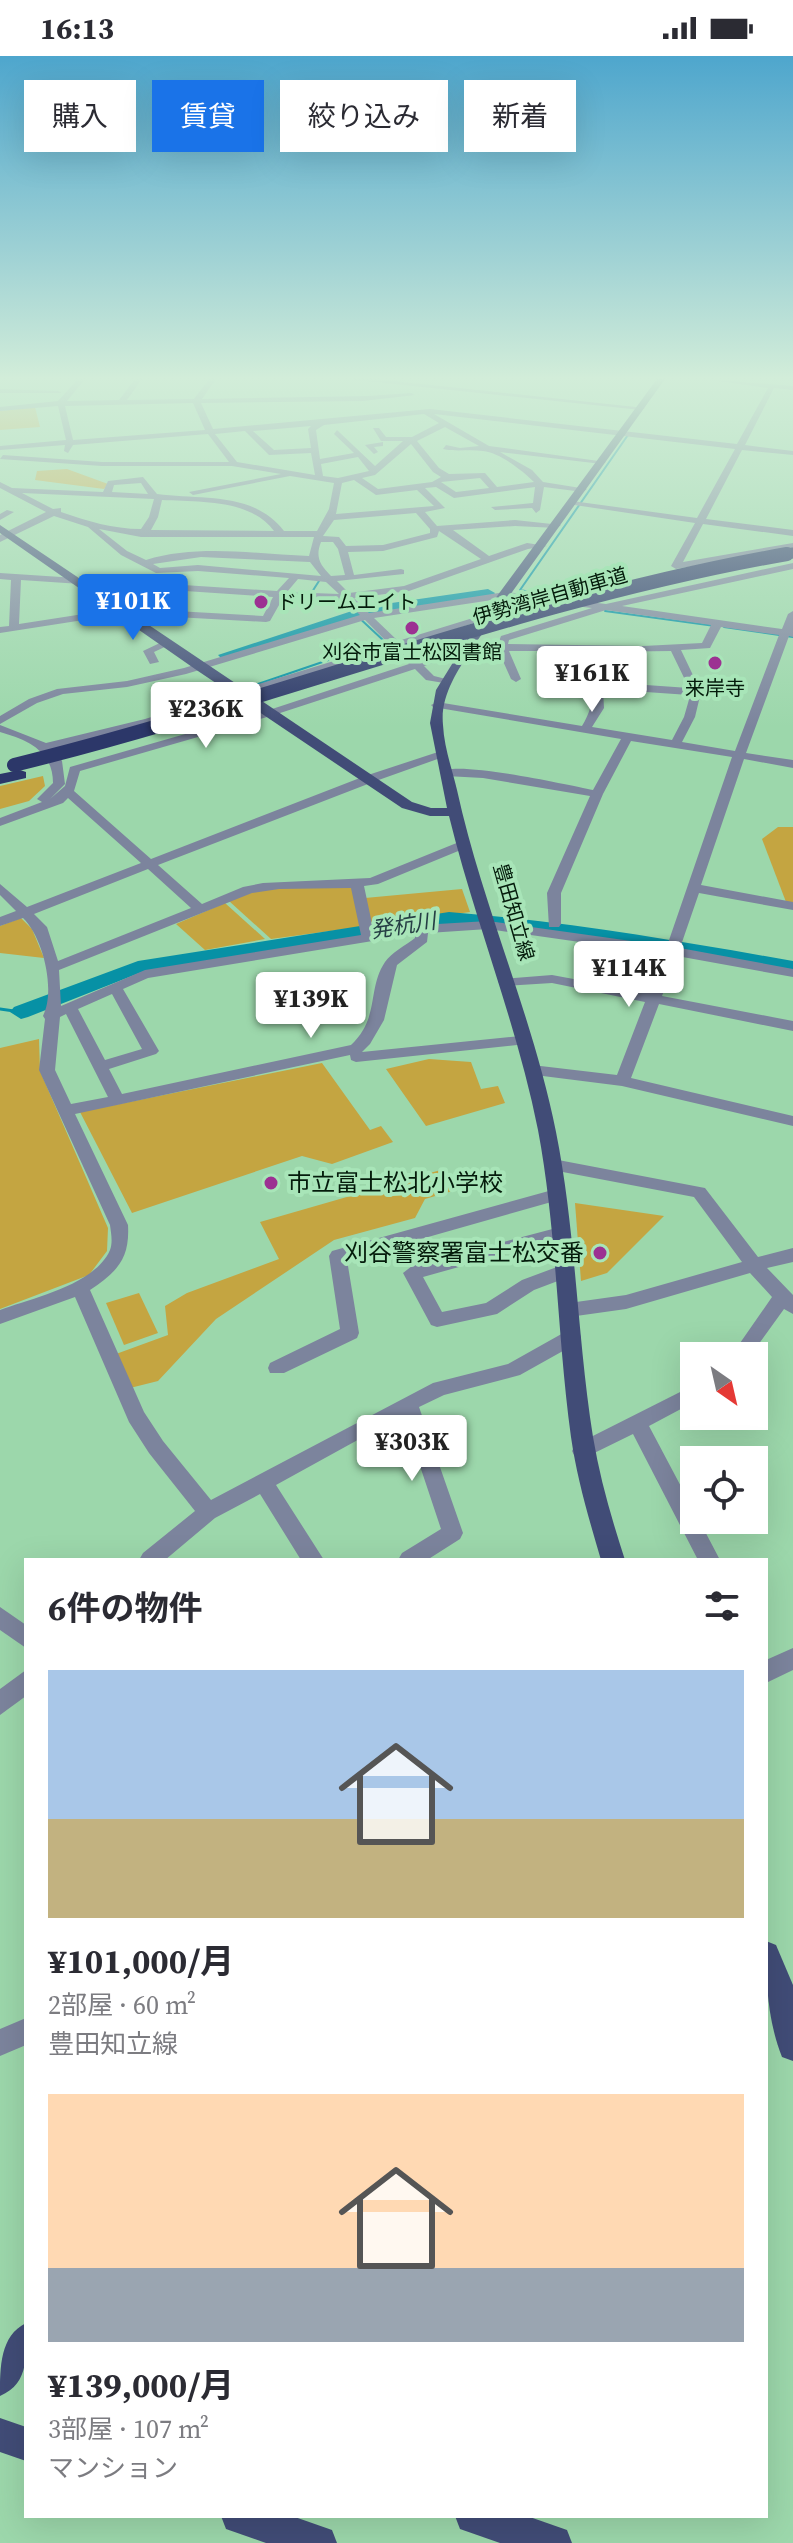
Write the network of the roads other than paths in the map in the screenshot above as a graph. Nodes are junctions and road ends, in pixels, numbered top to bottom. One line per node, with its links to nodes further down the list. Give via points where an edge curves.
1 (15, 495): 18 (street)
2 (22, 495): 17 (street)
3 (106, 495): 12 (street)
4 (135, 495): 11 (street)
5 (164, 495): 11 (street)
6 (336, 495): 19 (street)
7 (427, 495): 16 (street, via 441,508)
8 (538, 495): 14 (street, via 536,508)
9 (580, 495): 13 (main road)
10 (714, 495): 20 (street)
11 (158, 496): 24 (street, via 246,506 269,518); 27 (street, via 150,528)
12 (78, 504)
13 (576, 505): 20 (street); 22 (main road)
14 (495, 507)
15 (65, 508): 17 (street)
16 (419, 511): 19 (street); 23 (street)
17 (52, 512): 21 (street); 26 (street)
18 (0, 517)
19 (332, 517): 29 (street)
20 (700, 521): 25 (street); 33 (street, via 676,566)
21 (87, 524): 27 (street); 41 (street)
22 (557, 525): 23 (street); 32 (main road)
23 (439, 529): 30 (street); 39 (street)
24 (280, 532): 28 (street); 29 (street)
25 (793, 533)
26 (3, 534): 50 (main road)
27 (141, 534): 28 (street)
28 (163, 534): 37 (street)
29 (317, 536): 34 (street, via 336,539); 38 (street)
30 (419, 540): 31 (street); 35 (street)
31 (393, 546): 34 (street); 45 (street, via 402,558)
32 (542, 546): 39 (street); 57 (main road)
33 (793, 546)
34 (343, 549): 49 (street)
35 (421, 553)
36 (793, 553): 84 (highway, 伊勢湾岸自動車道, bridge, via 669,575 551,604)
37 (165, 557): 38 (street); 41 (street)
38 (313, 559): 51 (street)
39 (487, 559): 53 (street)
40 (793, 563): 55 (street); 98 (highway, 伊勢湾岸自動車道, bridge, via 629,593 214,722)
41 (148, 564): 42 (street); 43 (street)
42 (136, 568)
43 (159, 571): 46 (street, via 198,568); 54 (street, via 173,582)
44 (123, 572): 50 (street)
45 (401, 572): 49 (street); 53 (street)
46 (297, 575): 51 (street); 56 (street)
47 (0, 576): 48 (street)
48 (16, 577): 50 (street); 68 (street)
49 (350, 578): 51 (street)
50 (78, 581): 54 (street); 61 (main road)
51 (333, 582): 52 (street); 58 (street)
52 (367, 582)
53 (413, 586): 58 (street); 59 (street)
54 (170, 587): 56 (street); 62 (street)
55 (663, 592): 60 (street); 64 (street)
56 (280, 594): 58 (street); 62 (street, via 266,619)
57 (505, 595): 59 (street); 60 (street); 66 (main road)
58 (347, 596): 63 (street)
59 (428, 603): 63 (street)
60 (606, 607): 64 (street); 74 (street, via 505,638)
61 (122, 611): 62 (street); 68 (street); 71 (main road)
62 (156, 611)
63 (362, 612): 72 (street); 79 (street)
64 (654, 613): 67 (street)
65 (793, 614): 70 (street)
66 (490, 616): 72 (street); 73 (main road)
67 (717, 625): 70 (street); 76 (street, via 706,646)
68 (14, 627): 69 (street)
69 (0, 630)
70 (787, 635): 96 (street)
71 (166, 644): 77 (street, via 148,651); 79 (main road)
72 (396, 644): 78 (street); 84 (street)
73 (470, 647): 74 (street); 78 (street); 81 (main road)
74 (502, 647): 75 (street); 80 (street)
75 (590, 648): 76 (street); 82 (street)
76 (674, 648): 83 (street)
77 (154, 662)
78 (418, 665): 81 (street, via 430,678); 88 (street)
79 (199, 667): 84 (main road); 87 (street, via 127,684 61,691)
80 (516, 679)
81 (446, 682): 86 (main road)
82 (598, 685): 83 (street); 91 (street, via 598,708)
83 (696, 692): 93 (street, via 696,706)
84 (242, 698): 88 (main road); 94 (street); 98 (highway, 伊勢湾岸自動車道, bridge)
85 (6, 703): 87 (street)
86 (437, 705): 91 (street); 95 (main road, 豊田知立線)
87 (24, 706): 89 (street)
88 (270, 713): 101 (main road); 102 (street, via 74,769)
89 (0, 721)
90 (0, 728): 94 (street)
91 (584, 731): 92 (street)
92 (627, 738): 93 (street); 103 (street)
93 (675, 745): 96 (street)
94 (46, 747): 105 (street, via 55,759 59,784 40,800)
95 (442, 754): 99 (main road, 豊田知立線); 101 (street)
96 (740, 756): 97 (street); 111 (street)
97 (793, 764)
98 (9, 766): 100 (highway, 伊勢湾岸自動車道)
99 (446, 772): 103 (street); 104 (main road, 豊田知立線)
100 (0, 779)
101 (369, 779): 104 (main road, via 407,805); 108 (street)
102 (67, 793): 106 (street, via 46,807); 108 (street)
103 (597, 794): 117 (street, via 554,893)
104 (456, 812): 107 (main road, 豊田知立線)
105 (0, 814)
106 (0, 822)
107 (464, 844): 109 (street); 115 (main road, 豊田知立線)
108 (151, 865): 113 (street); 114 (street)
109 (357, 884): 113 (street, via 265,885); 119 (street)
110 (0, 888): 114 (street)
111 (693, 888): 112 (street); 120 (street)
112 (793, 906)
113 (201, 910): 122 (street)
114 (26, 913): 116 (street); 122 (street, via 40,927)
115 (485, 916): 117 (street); 118 (street); 120 (street); 124 (main road, 豊田知立線)
116 (0, 922)
117 (554, 924): 120 (street)
118 (421, 929): 119 (street); 135 (street, via 422,939 391,963 377,1022 356,1049)
119 (368, 937): 125 (street, via 186,965)
120 (673, 947): 121 (street); 123 (street); 126 (street)
121 (793, 964)
122 (54, 967): 128 (street)
123 (793, 973)
124 (505, 982): 126 (street, via 552,979); 130 (main road, 豊田知立線)
125 (115, 987): 127 (street); 132 (street, via 151,1051)
126 (654, 999): 129 (street); 134 (street)
127 (70, 1007): 128 (street); 132 (street)
128 (50, 1016): 136 (street, via 47,1070)
129 (793, 1026)
130 (521, 1041): 131 (street); 133 (main road, 豊田知立線)
131 (356, 1057)
132 (101, 1066): 135 (street)
133 (532, 1070): 134 (street); 138 (main road, 豊田知立線)
134 (622, 1081): 137 (street)
135 (118, 1100): 136 (street)
136 (65, 1111): 144 (street, via 119,1225 121,1247 106,1272)
137 (793, 1121)
138 (553, 1165): 139 (main road, 豊田知立線); 142 (street, via 699,1192)
139 (556, 1195): 140 (main road, 豊田知立線); 150 (street, via 338,1256 350,1333)
140 (560, 1233): 143 (main road, 豊田知立線); 143 (street, via 412,1273 437,1320 491,1309 528,1285)
141 (793, 1255): 142 (street)
142 (753, 1264): 145 (street); 146 (street, via 690,1286)
143 (565, 1271): 146 (main road, 豊田知立線)
144 (80, 1287): 147 (street); 156 (street, via 136,1416)
145 (788, 1302): 149 (street)
146 (569, 1310): 148 (main road, 豊田知立線)
147 (0, 1317)
148 (572, 1337): 152 (street, via 513,1370 440,1388); 154 (main road, 豊田知立線)
149 (752, 1342)
150 (277, 1368)
151 (680, 1401): 153 (street)
152 (408, 1403): 155 (street); 159 (street, via 453,1533)
153 (638, 1424): 154 (street); 161 (street)
154 (582, 1451): 160 (main road, 豊田知立線)
155 (263, 1481): 156 (street); 158 (street)
156 (208, 1512): 157 (street)
157 (152, 1558)
158 (312, 1558)
159 (412, 1558)
160 (612, 1558)
161 (708, 1558)
162 (0, 1617): 163 (street)
163 (24, 1636)
164 (793, 1658): 165 (street)
165 (768, 1670)
166 (24, 1683): 167 (street)
167 (0, 1704)
168 (768, 1959): 169 (main road)
169 (779, 1983): 172 (main road)
170 (24, 2032): 171 (street)
171 (0, 2043)
172 (793, 2046)
173 (0, 2435): 174 (main road)
174 (24, 2443)
175 (245, 2518): 177 (main road)
176 (479, 2518): 178 (main road)
177 (319, 2543)
178 (554, 2543)

